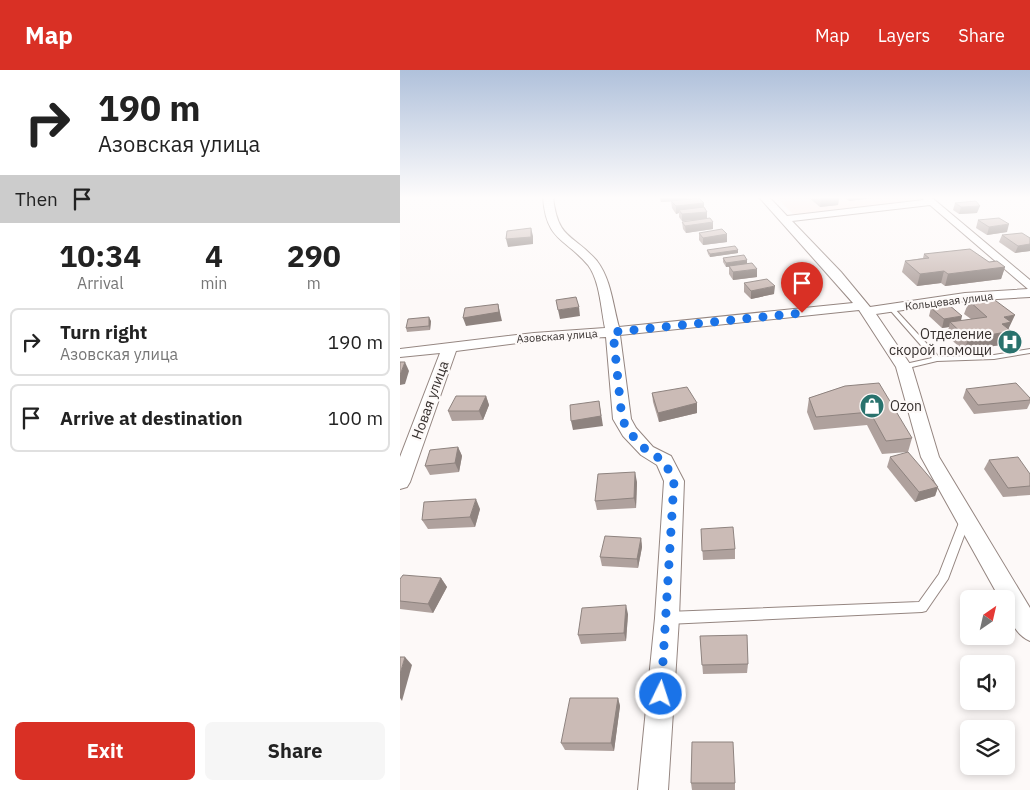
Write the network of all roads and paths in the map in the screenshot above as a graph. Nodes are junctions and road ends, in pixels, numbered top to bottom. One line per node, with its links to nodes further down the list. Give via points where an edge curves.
1 (558, 231): 8 (street, via 592,263 600,276)
2 (796, 231): 6 (street)
3 (965, 231): 4 (street)
4 (1030, 286)
5 (1030, 293): 7 (street, Кольцевая улица, via 965,297)
6 (865, 309): 7 (street, Кольцевая улица); 8 (street, Азовская улица); 13 (street)
7 (892, 309): 12 (lane)
8 (613, 332): 9 (street, Азовская улица); 16 (street, via 622,419 647,451 664,461 674,481)
9 (450, 346): 11 (street, Азовская улица); 14 (street, Новая улица)
10 (1030, 351): 12 (lane, via 994,357)
11 (400, 353)
12 (936, 359): 13 (lane)
13 (904, 367): 15 (street, via 930,457)
14 (400, 482)
15 (965, 520): 16 (lane, via 944,576 922,607); 17 (street)
16 (666, 618): 18 (street)
17 (1030, 630)
18 (653, 790)

